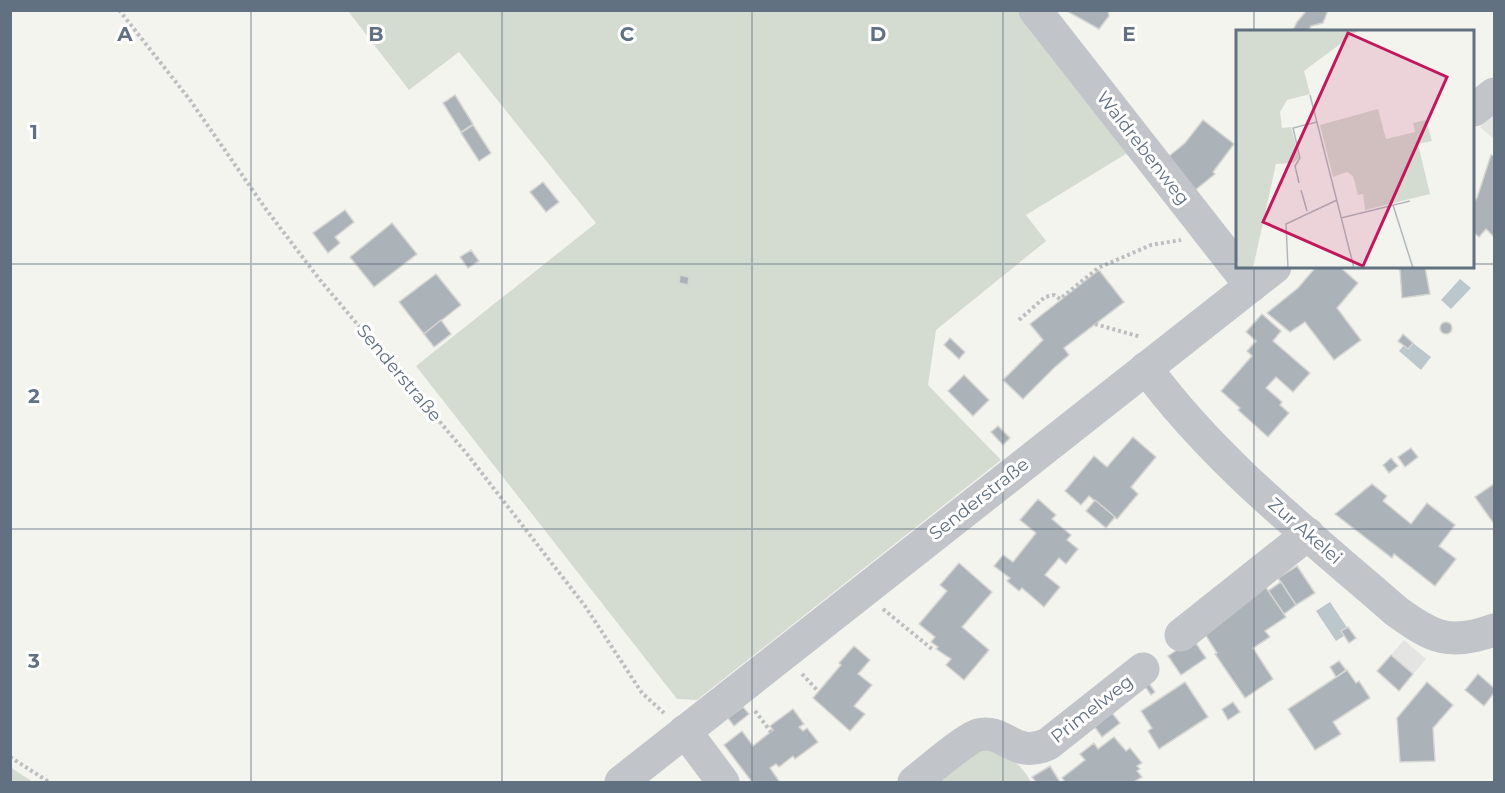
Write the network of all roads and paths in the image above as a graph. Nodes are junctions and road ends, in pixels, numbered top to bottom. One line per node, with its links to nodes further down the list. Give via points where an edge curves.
1 (119, 10): 18 (path, Senderstraße, via 190,100 320,280 467,454 585,606 642,693)
2 (1035, 10): 5 (street, Waldrebenweg)
3 (1494, 94): 4 (street)
4 (1475, 108)
5 (1212, 236): 6 (street, Waldrebenweg); 8 (path, via 1137,250 1098,268 1060,299 1054,295 1045,297)
6 (1236, 255)
7 (1263, 277): 10 (street, Senderstraße)
8 (1019, 321)
9 (1095, 324): 10 (path)
10 (1174, 346): 11 (street, Senderstraße)
11 (1146, 368): 12 (street, Zur Akelei, via 1212,445); 13 (street, Senderstraße)
12 (1308, 534): 14 (street, Zur Akelei, via 1416,626 1453,640 1474,638); 15 (street)
13 (861, 592): 16 (path); 18 (street, Senderstraße)
14 (1494, 630)
15 (1181, 635)
16 (932, 649)
17 (1143, 669): 23 (street, Primelweg, via 1048,744 1025,749 994,735 979,735)
18 (685, 731): 21 (street, Senderstraße); 22 (street)
19 (10, 757): 20 (path)
20 (49, 783)
21 (621, 783)
22 (723, 783)
23 (914, 783)

